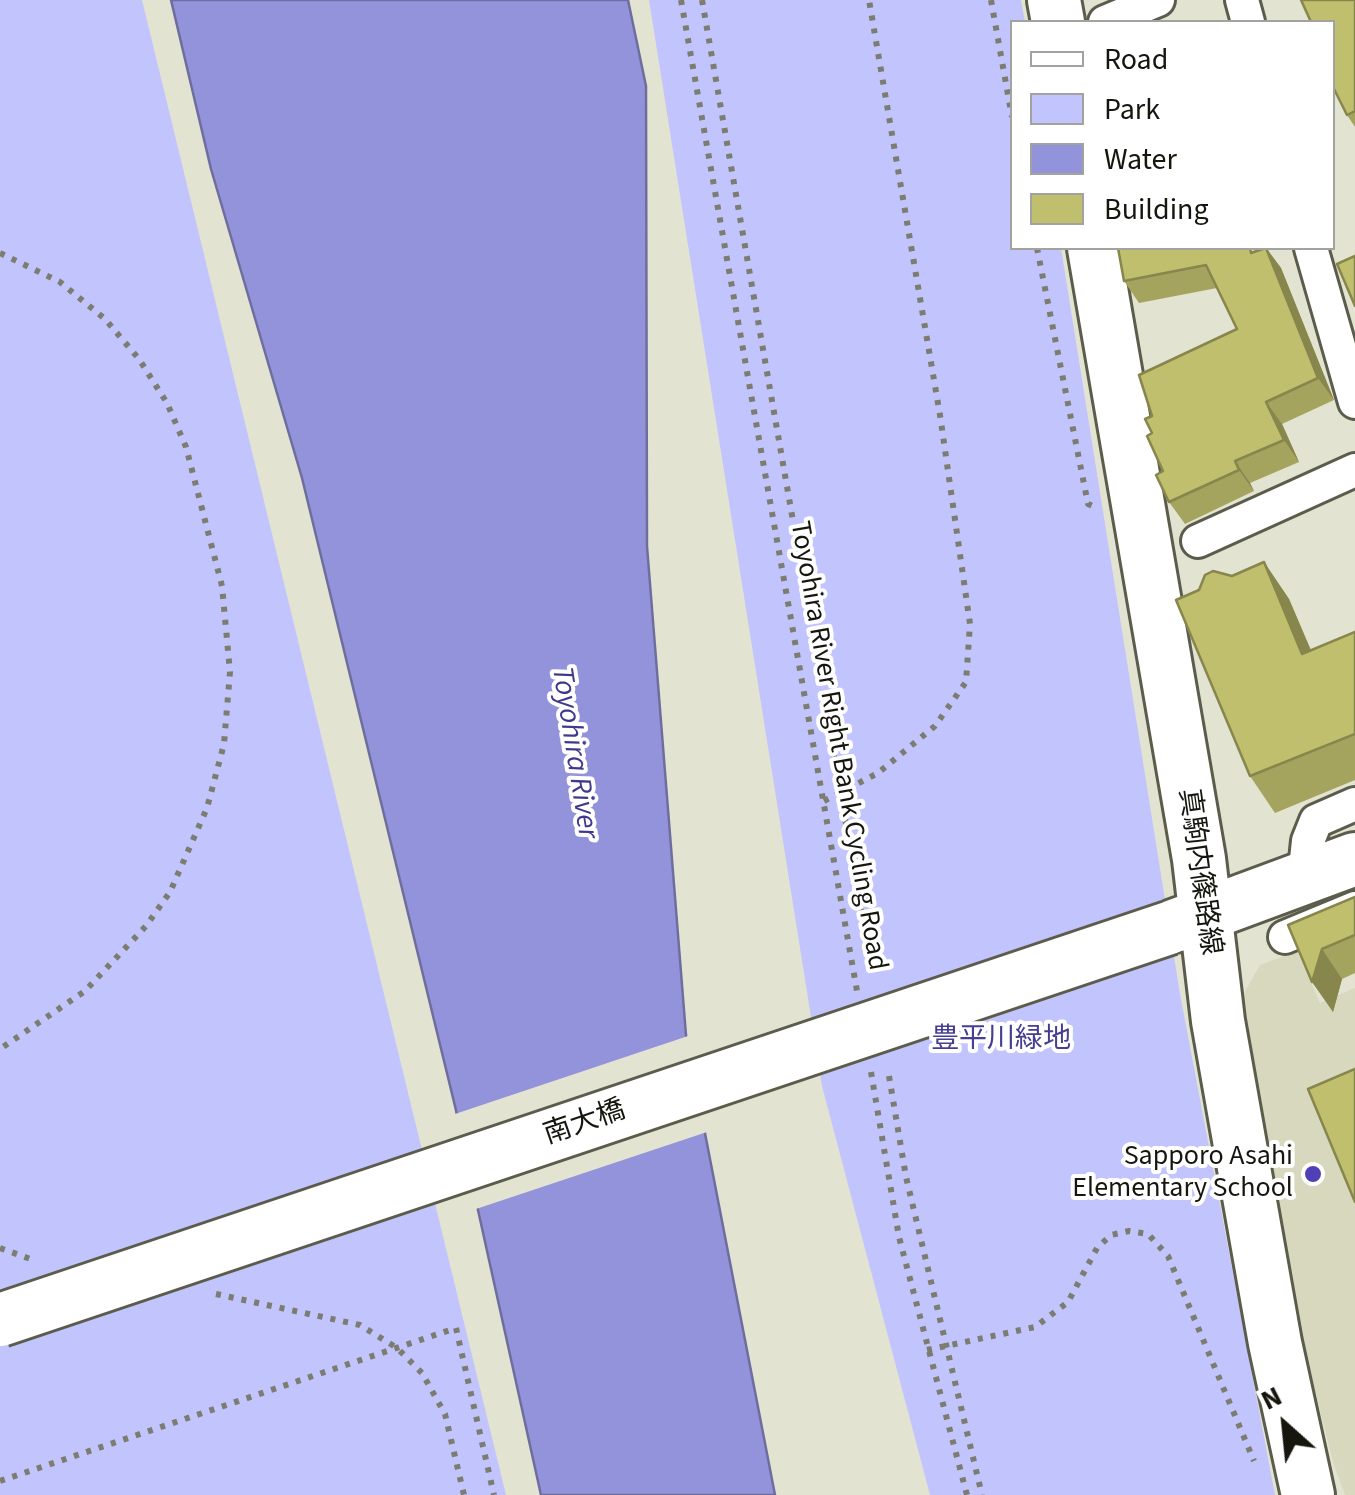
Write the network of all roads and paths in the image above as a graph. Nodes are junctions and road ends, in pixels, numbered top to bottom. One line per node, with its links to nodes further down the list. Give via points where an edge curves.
1 (681, 0): 17 (path, Toyohira River Right Bank Cycling Road)
2 (702, 0): 16 (path)
3 (869, 0): 16 (path, via 970,624 966,682 934,726 878,774)
4 (990, 0): 7 (path)
5 (1158, 0): 6 (street)
6 (1110, 20)
7 (1010, 106)
8 (1037, 250): 14 (path, via 1088,504)
9 (1094, 250): 14 (main road, 真駒内篠路線)
10 (1313, 250): 12 (street)
11 (0, 253): 26 (path, via 60,282 105,320 140,359 166,404 186,447 222,586 230,672 224,744 207,808 170,892 85,992)
12 (1355, 402)
13 (1355, 470): 15 (street)
14 (1143, 531): 22 (main road, 真駒内篠路線, via 1199,859)
15 (1198, 541)
16 (840, 792): 17 (path); 24 (path)
17 (824, 801): 25 (path, Toyohira River Right Bank Cycling Road)
18 (1355, 804): 20 (street, via 1316,821)
19 (1355, 859): 20 (main road, 南大橋)
20 (1304, 879): 22 (main road, 南大橋)
21 (1355, 908): 23 (street)
22 (1187, 922): 32 (main road, 南大橋, bridge); 36 (main road, 真駒内篠路線, via 1218,1021)
23 (1285, 936)
24 (869, 956)
25 (860, 1009)
26 (0, 1049)
27 (870, 1066): 35 (path)
28 (890, 1076): 33 (path)
29 (0, 1248): 30 (path)
30 (54, 1265)
31 (199, 1291): 34 (path, via 360,1326)
32 (0, 1320)
33 (944, 1347): 35 (path); 37 (path, via 1035,1327 1068,1302 1111,1235 1148,1234 1168,1256); 42 (path)
34 (397, 1348): 38 (path); 39 (path, via 422,1373 445,1414); 40 (path, via 456,1328)
35 (927, 1350): 41 (path)
36 (1294, 1430): 43 (main road, 真駒内篠路線); 44 (street, via 1325,1468)
37 (1257, 1469)
38 (0, 1481)
39 (464, 1495)
40 (494, 1495)
41 (967, 1495)
42 (982, 1495)
43 (1308, 1495)
44 (1336, 1495)

